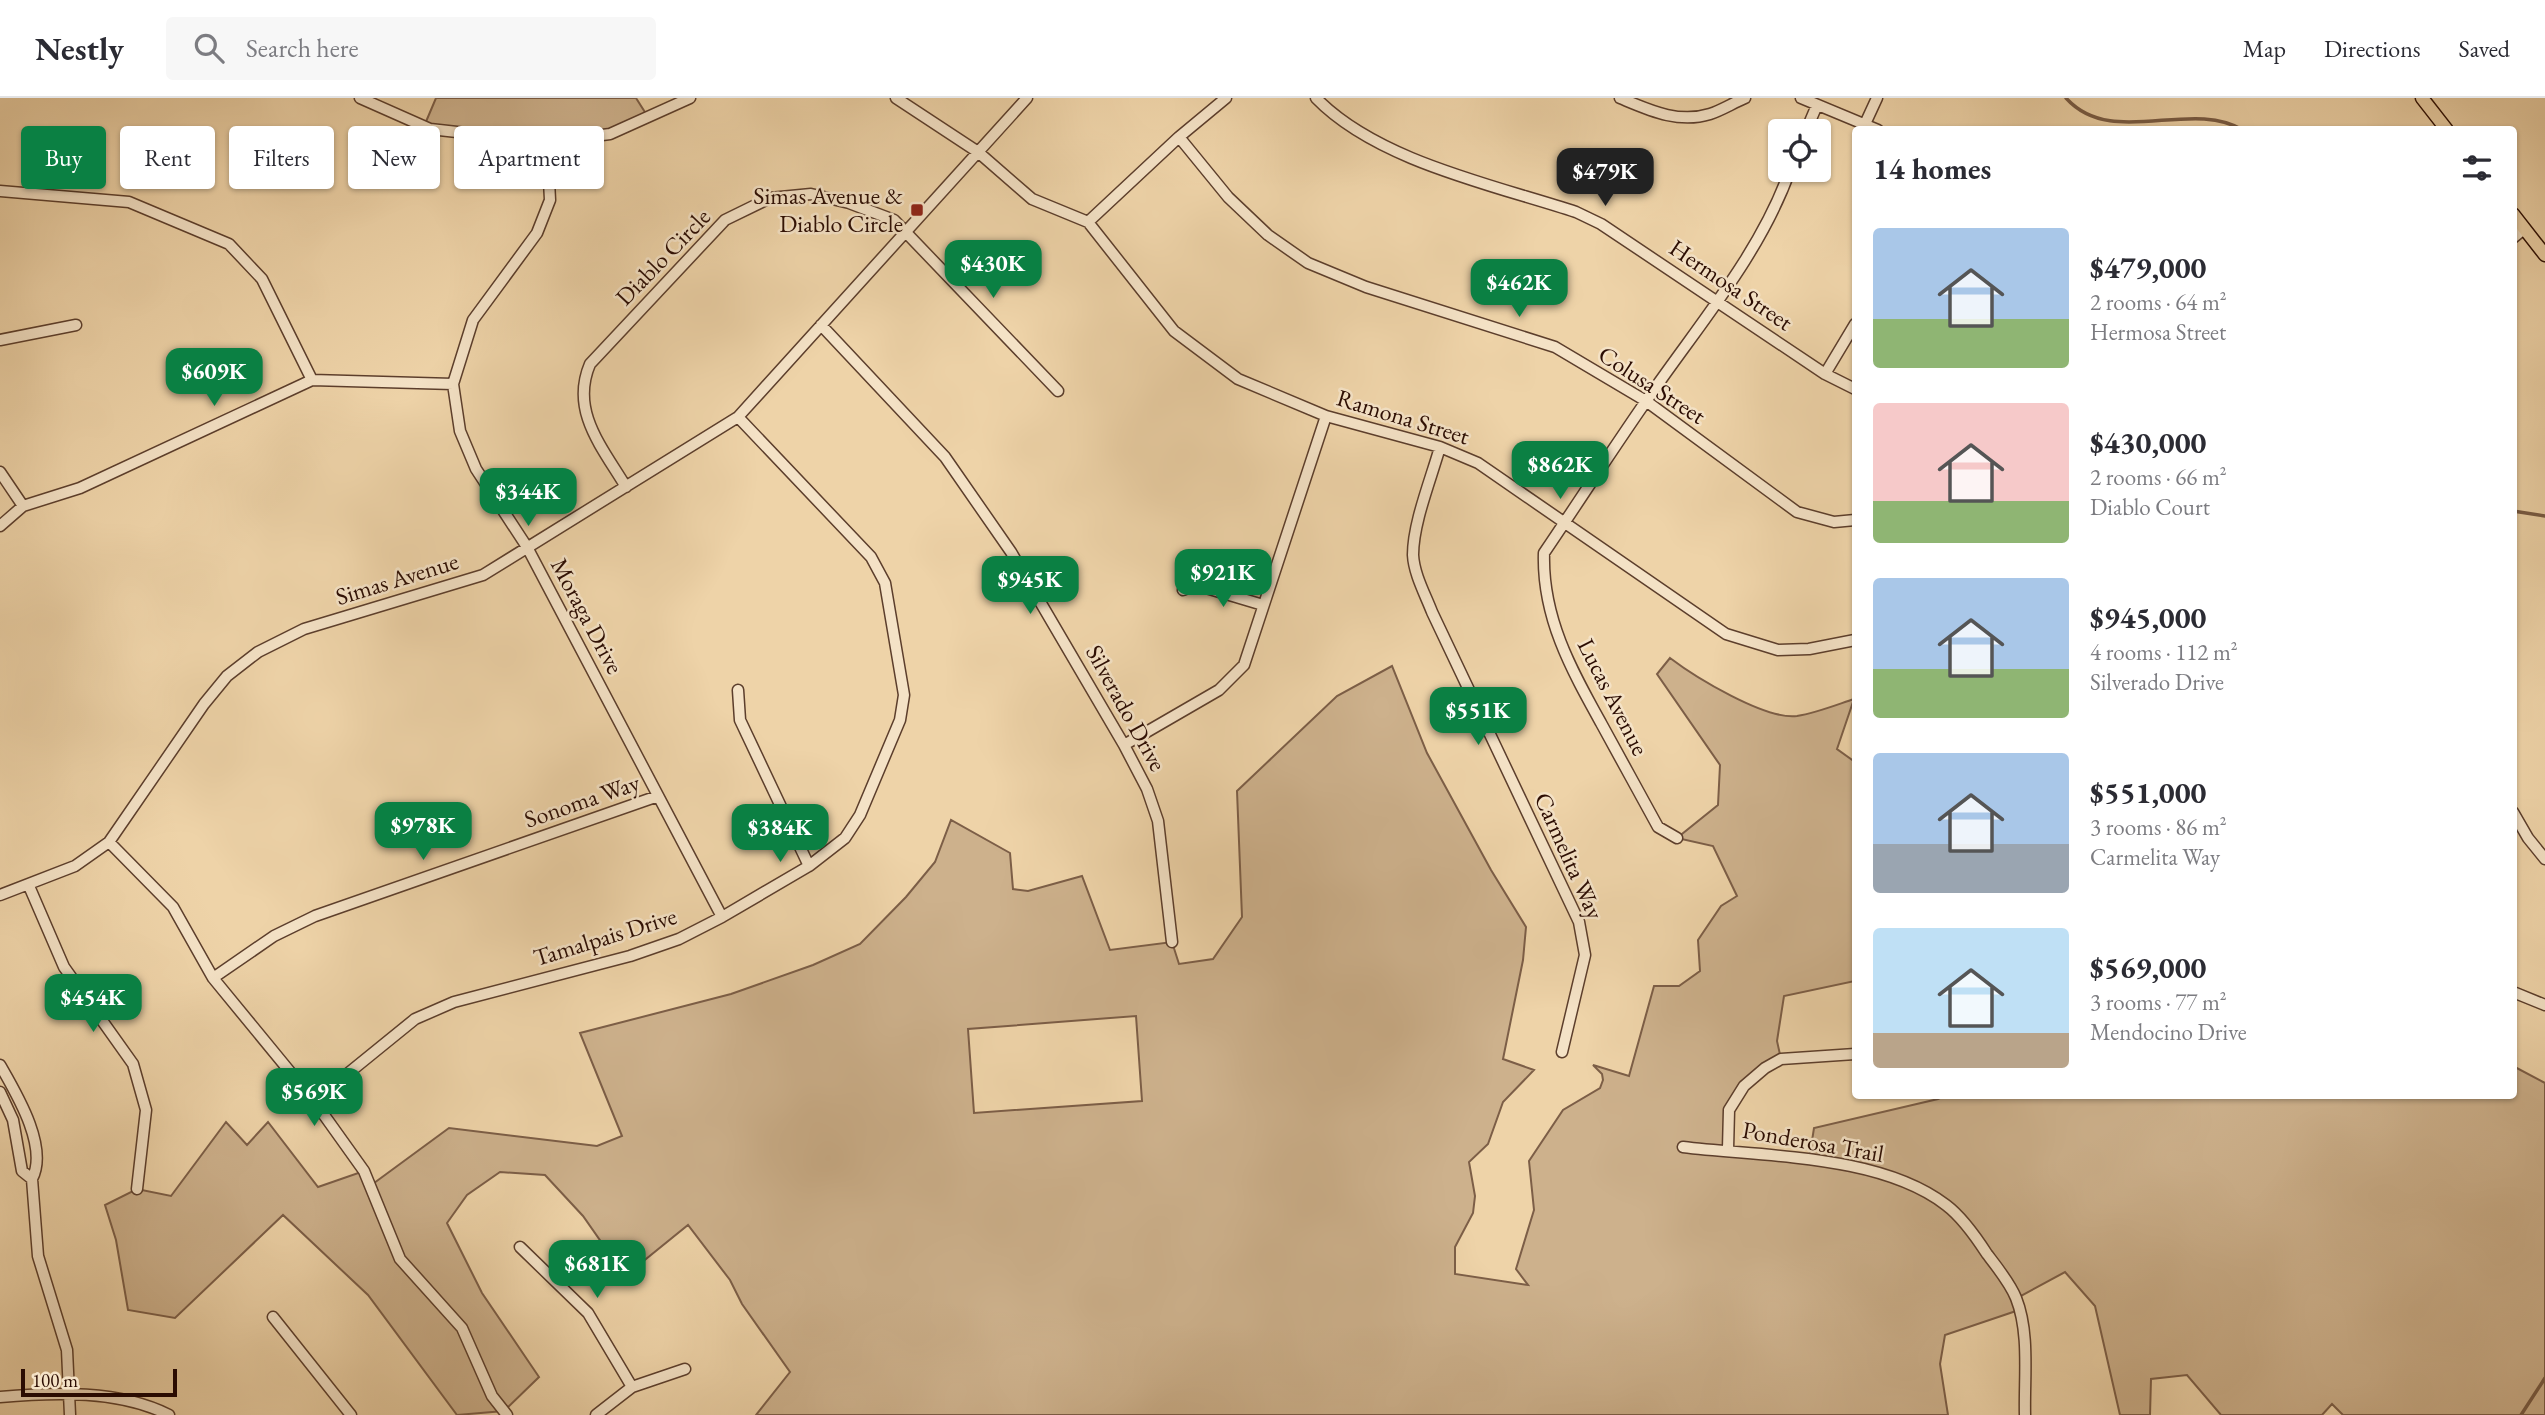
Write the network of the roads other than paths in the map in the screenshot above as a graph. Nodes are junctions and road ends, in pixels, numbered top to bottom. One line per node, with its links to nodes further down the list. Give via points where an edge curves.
1 (360, 98): 17 (street, via 430,129)
2 (690, 98): 18 (street)
3 (895, 98): 20 (street, Ramona Street)
4 (1027, 98): 20 (street, Simas Avenue)
5 (1226, 98): 19 (street)
6 (1316, 98): 30 (street, Hermosa Street, via 1402,154 1601,224)
7 (1620, 98): 8 (street, via 1664,116 1688,118)
8 (1745, 98)
9 (1801, 98): 12 (street)
10 (1877, 98): 14 (street)
11 (2422, 98): 16 (main road)
12 (1817, 105): 13 (street); 14 (street)
13 (1811, 119)
14 (1865, 124): 15 (street)
15 (1869, 126)
16 (2444, 126)
17 (454, 132)
18 (604, 135)
19 (1179, 137): 25 (street); 40 (street, Colusa Street, via 1228,197 1268,235 1308,262 1366,287 1555,347)
20 (978, 152): 25 (street, Ramona Street, via 1032,199); 27 (street, Simas Avenue)
21 (1786, 182): 30 (street, Lucas Avenue, via 1745,262)
22 (549, 189): 37 (street, Moraga Drive, via 550,200 537,233 472,320)
23 (0, 191): 36 (street, via 129,202 229,244 261,279)
24 (2517, 219): 26 (main road)
25 (1088, 222): 41 (street, Ramona Street, via 1174,331 1238,379)
26 (2524, 229): 28 (street); 29 (main road)
27 (906, 230): 32 (street, Simas Avenue); 39 (street, Diablo Circle); 45 (street, Diablo Circle, via 894,220 811,194 771,198 725,220 590,364 582,383 583,409)
28 (2517, 235)
29 (2545, 255)
30 (1717, 302): 35 (street, Hermosa Street); 40 (street, Lucas Avenue)
31 (76, 325): 34 (street)
32 (821, 325): 42 (street, Simas Avenue); 55 (street, Silverado Drive, via 945,457 1011,552)
33 (1852, 329): 35 (street)
34 (0, 340)
35 (1825, 374): 38 (street, Hermosa Street)
36 (312, 380): 37 (street); 46 (street, via 80,488)
37 (453, 384): 50 (street, Moraga Drive, via 460,431 476,469)
38 (1852, 388)
39 (1058, 391)
40 (1646, 401): 47 (street, Colusa Street, via 1797,512 1834,522); 48 (street, Lucas Avenue)
41 (1326, 416): 43 (street, Ramona Street); 52 (street)
42 (738, 417): 45 (street, Simas Avenue); 61 (street, Tamalpais Drive, via 871,557 885,583 904,695 900,720 860,814 845,838)
43 (1440, 447): 48 (street, Ramona Street, via 1478,463); 69 (street, Carmelita Way, via 1413,557 1432,612 1579,922 1586,955)
44 (0, 472): 46 (street)
45 (626, 487): 50 (street, Simas Avenue)
46 (23, 506): 49 (street)
47 (1852, 520)
48 (1566, 522): 53 (street, Ramona Street, via 1726,634 1778,650); 58 (street, Lucas Avenue, via 1544,553 1548,604 1566,659 1658,827)
49 (0, 526)
50 (527, 547): 56 (street, Moraga Drive); 59 (street, Simas Avenue, via 483,575 304,629 258,652 227,676 204,704)
51 (1182, 590): 52 (street, via 1196,585)
52 (1263, 604): 55 (street, via 1244,665 1219,690)
53 (1852, 641)
54 (738, 691): 61 (street, via 740,720)
55 (1125, 745): 65 (street, Silverado Drive, via 1158,821)
56 (658, 796): 64 (street, Moraga Drive); 66 (street, Sonoma Way, via 315,916 274,936)
57 (2517, 819): 60 (street)
58 (1678, 838)
59 (108, 842): 62 (street, Simas Avenue, via 75,866); 66 (street, via 173,907)
60 (2545, 859)
61 (809, 866): 64 (street, Tamalpais Drive)
62 (30, 886): 63 (street, Simas Avenue); 77 (street, via 64,967 134,1064 146,1110)
63 (0, 895)
64 (722, 917): 73 (street, Tamalpais Drive, via 630,956 454,1002 415,1018)
65 (1172, 942)
66 (213, 978): 73 (street)
67 (2517, 994): 68 (street)
68 (2545, 1005)
69 (1562, 1052)
70 (1852, 1054): 75 (street, via 1781,1059 1765,1068 1744,1086 1729,1110)
71 (0, 1065): 76 (street, via 27,1112 37,1170)
72 (0, 1092): 76 (street, via 13,1120 22,1171)
73 (314, 1101): 87 (street, via 364,1171 400,1259 462,1328 492,1396)
74 (1683, 1147): 75 (street, Ponderosa Trail)
75 (1728, 1149): 89 (street, Ponderosa Trail, via 1851,1166 1898,1179 1946,1205 1977,1239 2016,1298 2024,1332)
76 (32, 1179): 82 (street, via 38,1256 67,1350)
77 (137, 1189)
78 (520, 1247): 81 (street, via 588,1313)
79 (273, 1317): 86 (street)
80 (684, 1369): 81 (street)
81 (632, 1387): 88 (street)
82 (69, 1395): 83 (street); 84 (street); 85 (street, via 147,1404)
83 (0, 1397)
84 (70, 1415)
85 (169, 1415)
86 (351, 1415)
87 (507, 1415)
88 (596, 1415)
89 (2025, 1415)

